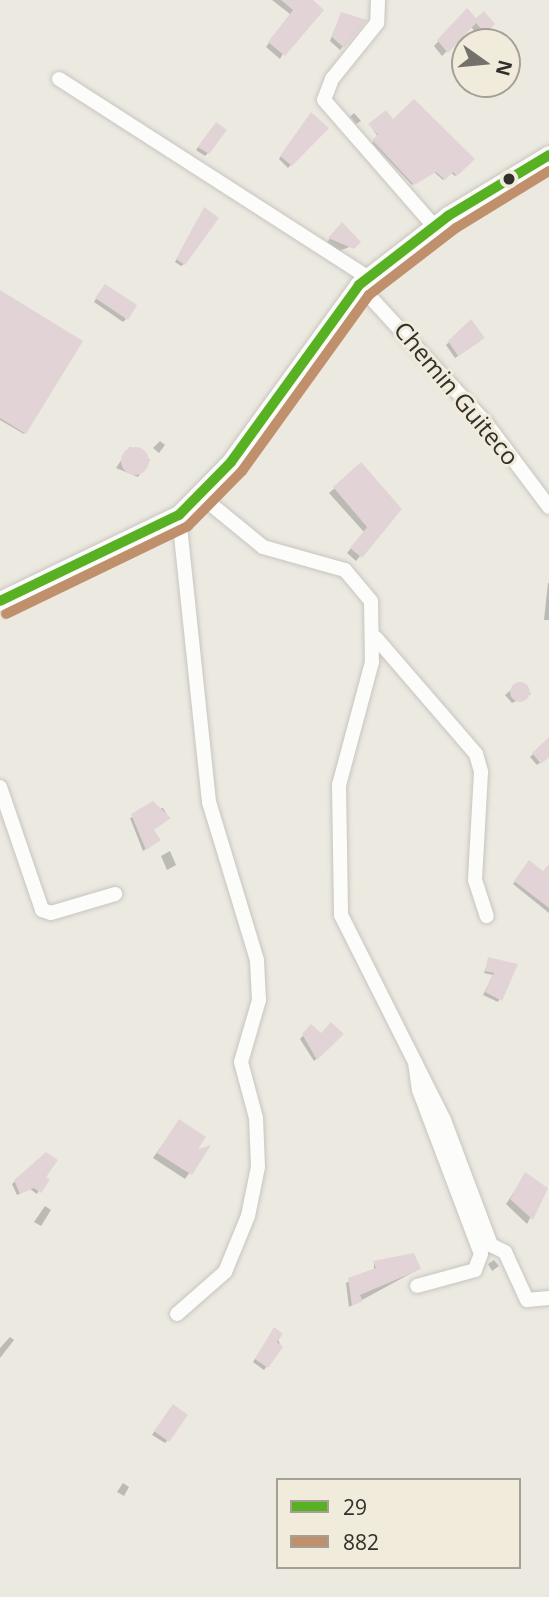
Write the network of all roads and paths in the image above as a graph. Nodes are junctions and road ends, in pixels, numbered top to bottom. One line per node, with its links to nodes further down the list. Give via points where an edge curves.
1 (378, 0): 4 (street, via 377,23 332,79 324,100)
2 (59, 79): 5 (street, Chemin Guiteco)
3 (549, 155): 4 (main road)
4 (434, 226): 5 (main road)
5 (363, 281): 6 (main road); 7 (street, Chemin Guiteco, via 486,423)
6 (202, 497): 8 (main road); 10 (street, via 263,547 345,570 371,601)
7 (549, 507)
8 (180, 515): 9 (main road); 17 (street, via 209,802 257,960 259,1000 241,1062 257,1118 258,1167 248,1216 225,1272)
9 (0, 601)
10 (376, 638): 13 (street, via 476,754 481,772 475,880); 14 (street, via 339,785 339,901 349,937)
11 (0, 787): 12 (street, via 42,910 51,913)
12 (115, 894)
13 (487, 916)
14 (415, 1061): 15 (street, via 419,1090 481,1254 475,1270); 16 (street, via 491,1245 505,1252 527,1300)
15 (417, 1286)
16 (549, 1298)
17 (177, 1314)

